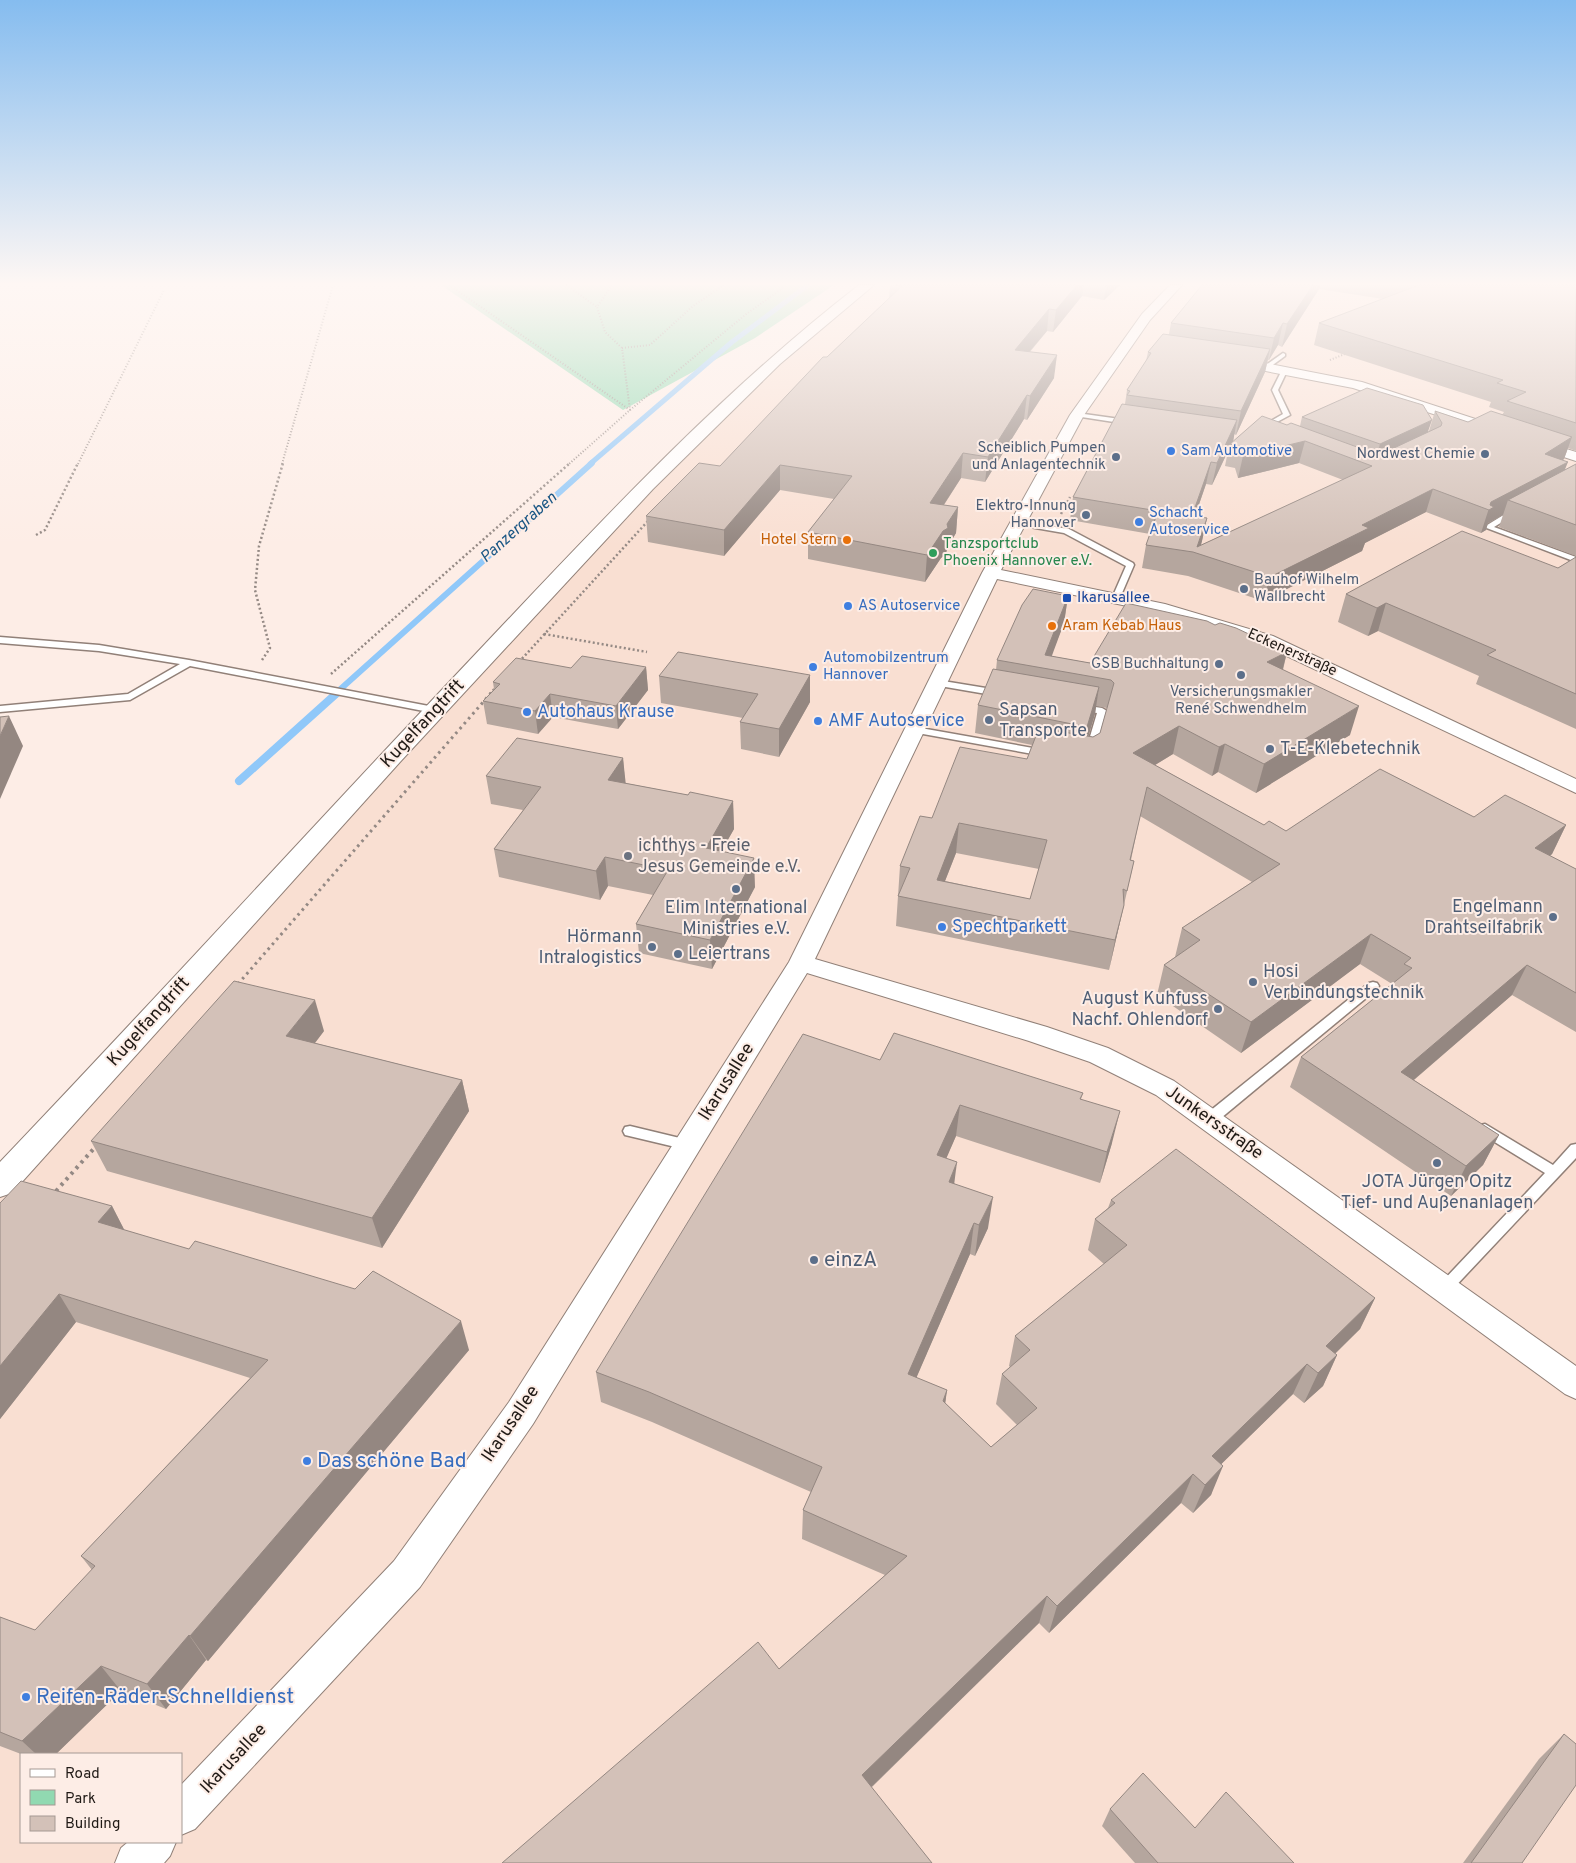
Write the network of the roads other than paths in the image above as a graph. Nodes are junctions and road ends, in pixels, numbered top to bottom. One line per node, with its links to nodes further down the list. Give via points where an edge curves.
1 (764, 372): 20 (street, Kugelfangtrift, via 685,447)
2 (1107, 372): 5 (street, Ikarusallee)
3 (1284, 372): 7 (lane, via 1275,390 1288,415)
4 (1298, 372): 8 (street, via 1357,385 1441,417)
5 (1077, 414): 6 (lane); 10 (street, Ikarusallee)
6 (1132, 423)
7 (1256, 431)
8 (1576, 457)
9 (1522, 508): 11 (lane, via 1488,527)
10 (1018, 523): 12 (street, Ikarusallee); 13 (lane, via 1066,531 1130,565)
11 (1576, 560)
12 (991, 573): 13 (street, Eckenerstraße); 16 (street, Ikarusallee)
13 (1116, 598): 24 (street, Eckenerstraße, via 1221,623 1267,640)
14 (0, 640): 15 (lane, via 99,648)
15 (189, 663): 19 (lane, via 130,697); 20 (lane)
16 (937, 683): 17 (lane); 21 (street, Ikarusallee)
17 (1008, 695)
18 (1074, 706): 23 (lane, via 1102,711)
19 (0, 709)
20 (434, 710): 33 (street, Kugelfangtrift)
21 (915, 730): 22 (lane); 25 (street, Ikarusallee)
22 (1050, 754)
23 (1088, 761)
24 (1576, 787)
25 (802, 963): 27 (street, Junkersstraße, via 1100,1055 1165,1088); 30 (street, Ikarusallee)
26 (1373, 986): 27 (lane)
27 (1210, 1119): 34 (street, Junkersstraße)
28 (1474, 1122): 32 (lane)
29 (630, 1131): 30 (lane)
30 (688, 1146): 36 (street, Ikarusallee, via 521,1413 407,1574)
31 (1576, 1148): 32 (lane)
32 (1554, 1172): 34 (lane)
33 (0, 1184)
34 (1444, 1289): 35 (street, Junkersstraße)
35 (1576, 1384)
36 (182, 1814)
37 (155, 1843): 38 (street)
38 (136, 1863)

